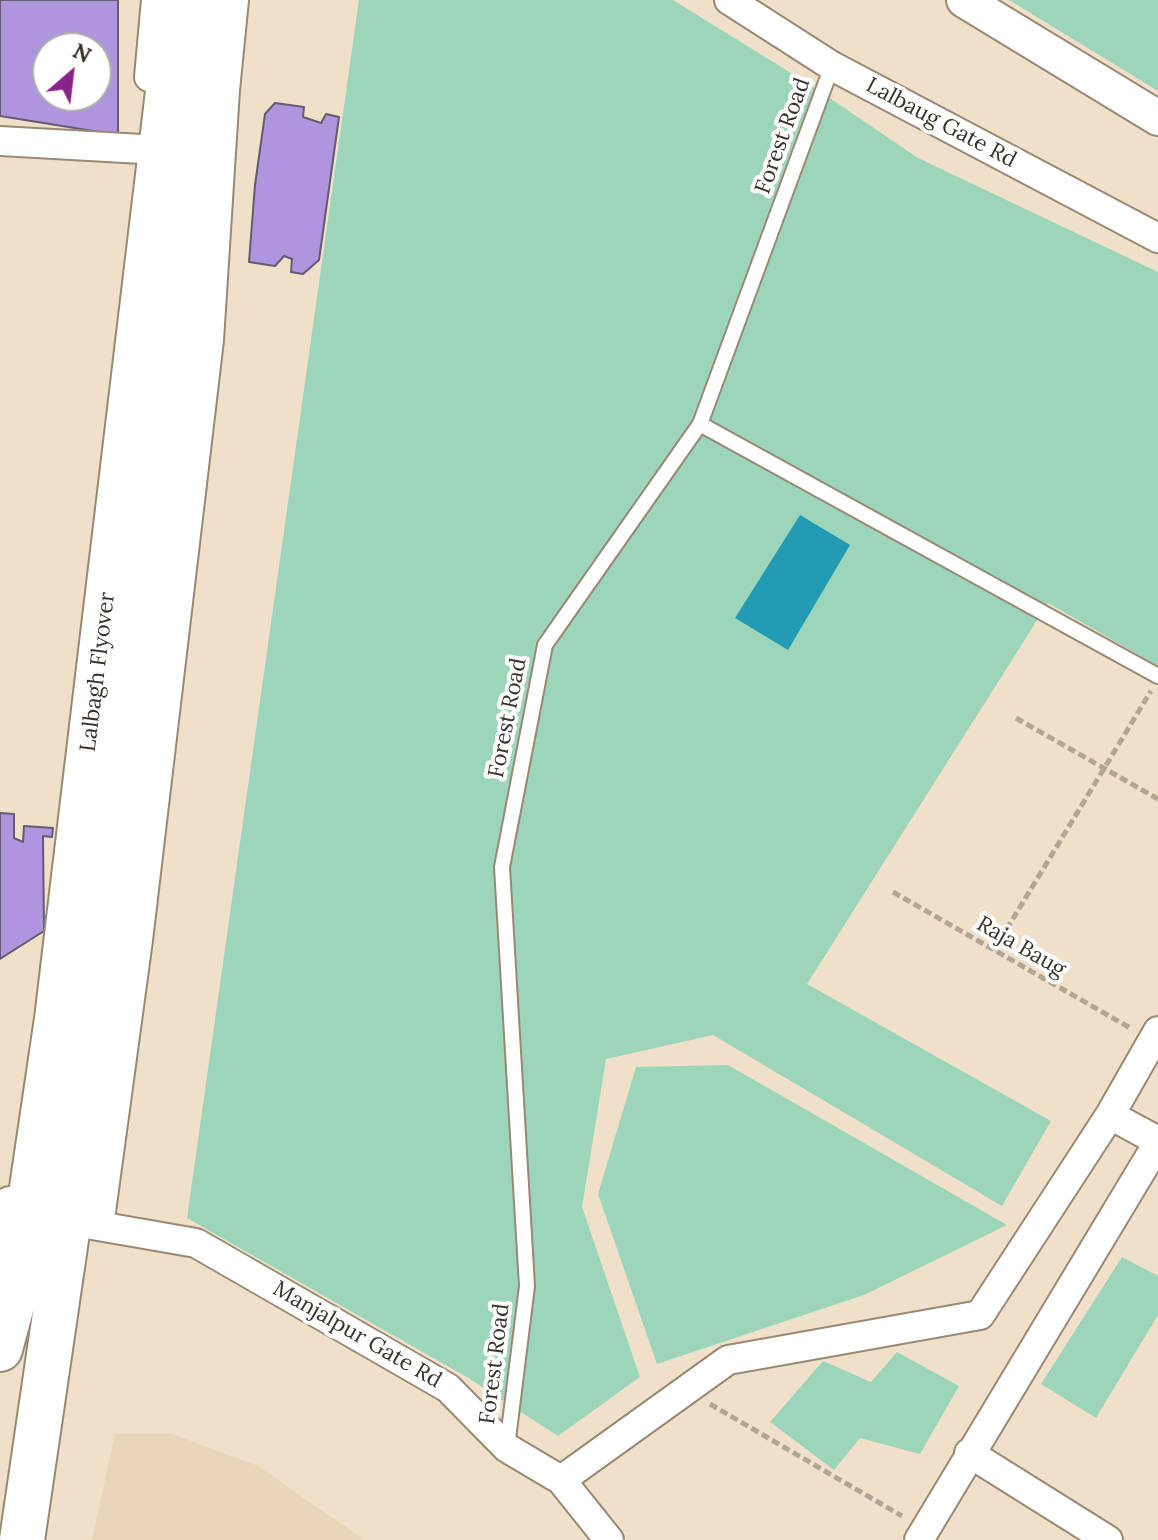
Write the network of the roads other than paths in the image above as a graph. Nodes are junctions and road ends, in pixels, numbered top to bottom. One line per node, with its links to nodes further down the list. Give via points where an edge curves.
1 (156, 0): 12 (street)
2 (179, 0): 20 (highway, Lalbagh Flyover, via 57,1019)
3 (212, 0): 19 (highway, Lalbagh Flyover, via 132,762 82,1130)
4 (234, 0): 19 (street, via 209,340 138,940)
5 (729, 0): 8 (street, Lalbaug Gate Rd)
6 (964, 0): 10 (street)
7 (992, 0): 9 (street)
8 (832, 66): 13 (street, Lalbaug Gate Rd); 14 (lane, Forest Road)
9 (1158, 101)
10 (1158, 118)
11 (0, 141): 12 (street)
12 (142, 149): 20 (street, via 115,472)
13 (1158, 238)
14 (700, 424): 15 (lane); 22 (lane, Forest Road, via 545,645 502,867 527,1286)
15 (1158, 677)
16 (1145, 1030): 17 (street)
17 (1110, 1115): 18 (street); 24 (street, via 980,1315 728,1360)
18 (1158, 1142): 23 (street)
19 (84, 1223): 22 (street, Manjalpur Gate Rd, via 196,1243 448,1388); 26 (highway, Lalbagh Flyover)
20 (9, 1267): 21 (highway, Lalbagh Flyover)
21 (1, 1340)
22 (507, 1448): 24 (street, Manjalpur Gate Rd)
23 (969, 1453): 25 (street); 28 (street)
24 (561, 1480): 27 (street, Manjalpur Gate Rd)
25 (922, 1534)
26 (22, 1540)
27 (609, 1540)
28 (1108, 1540)

